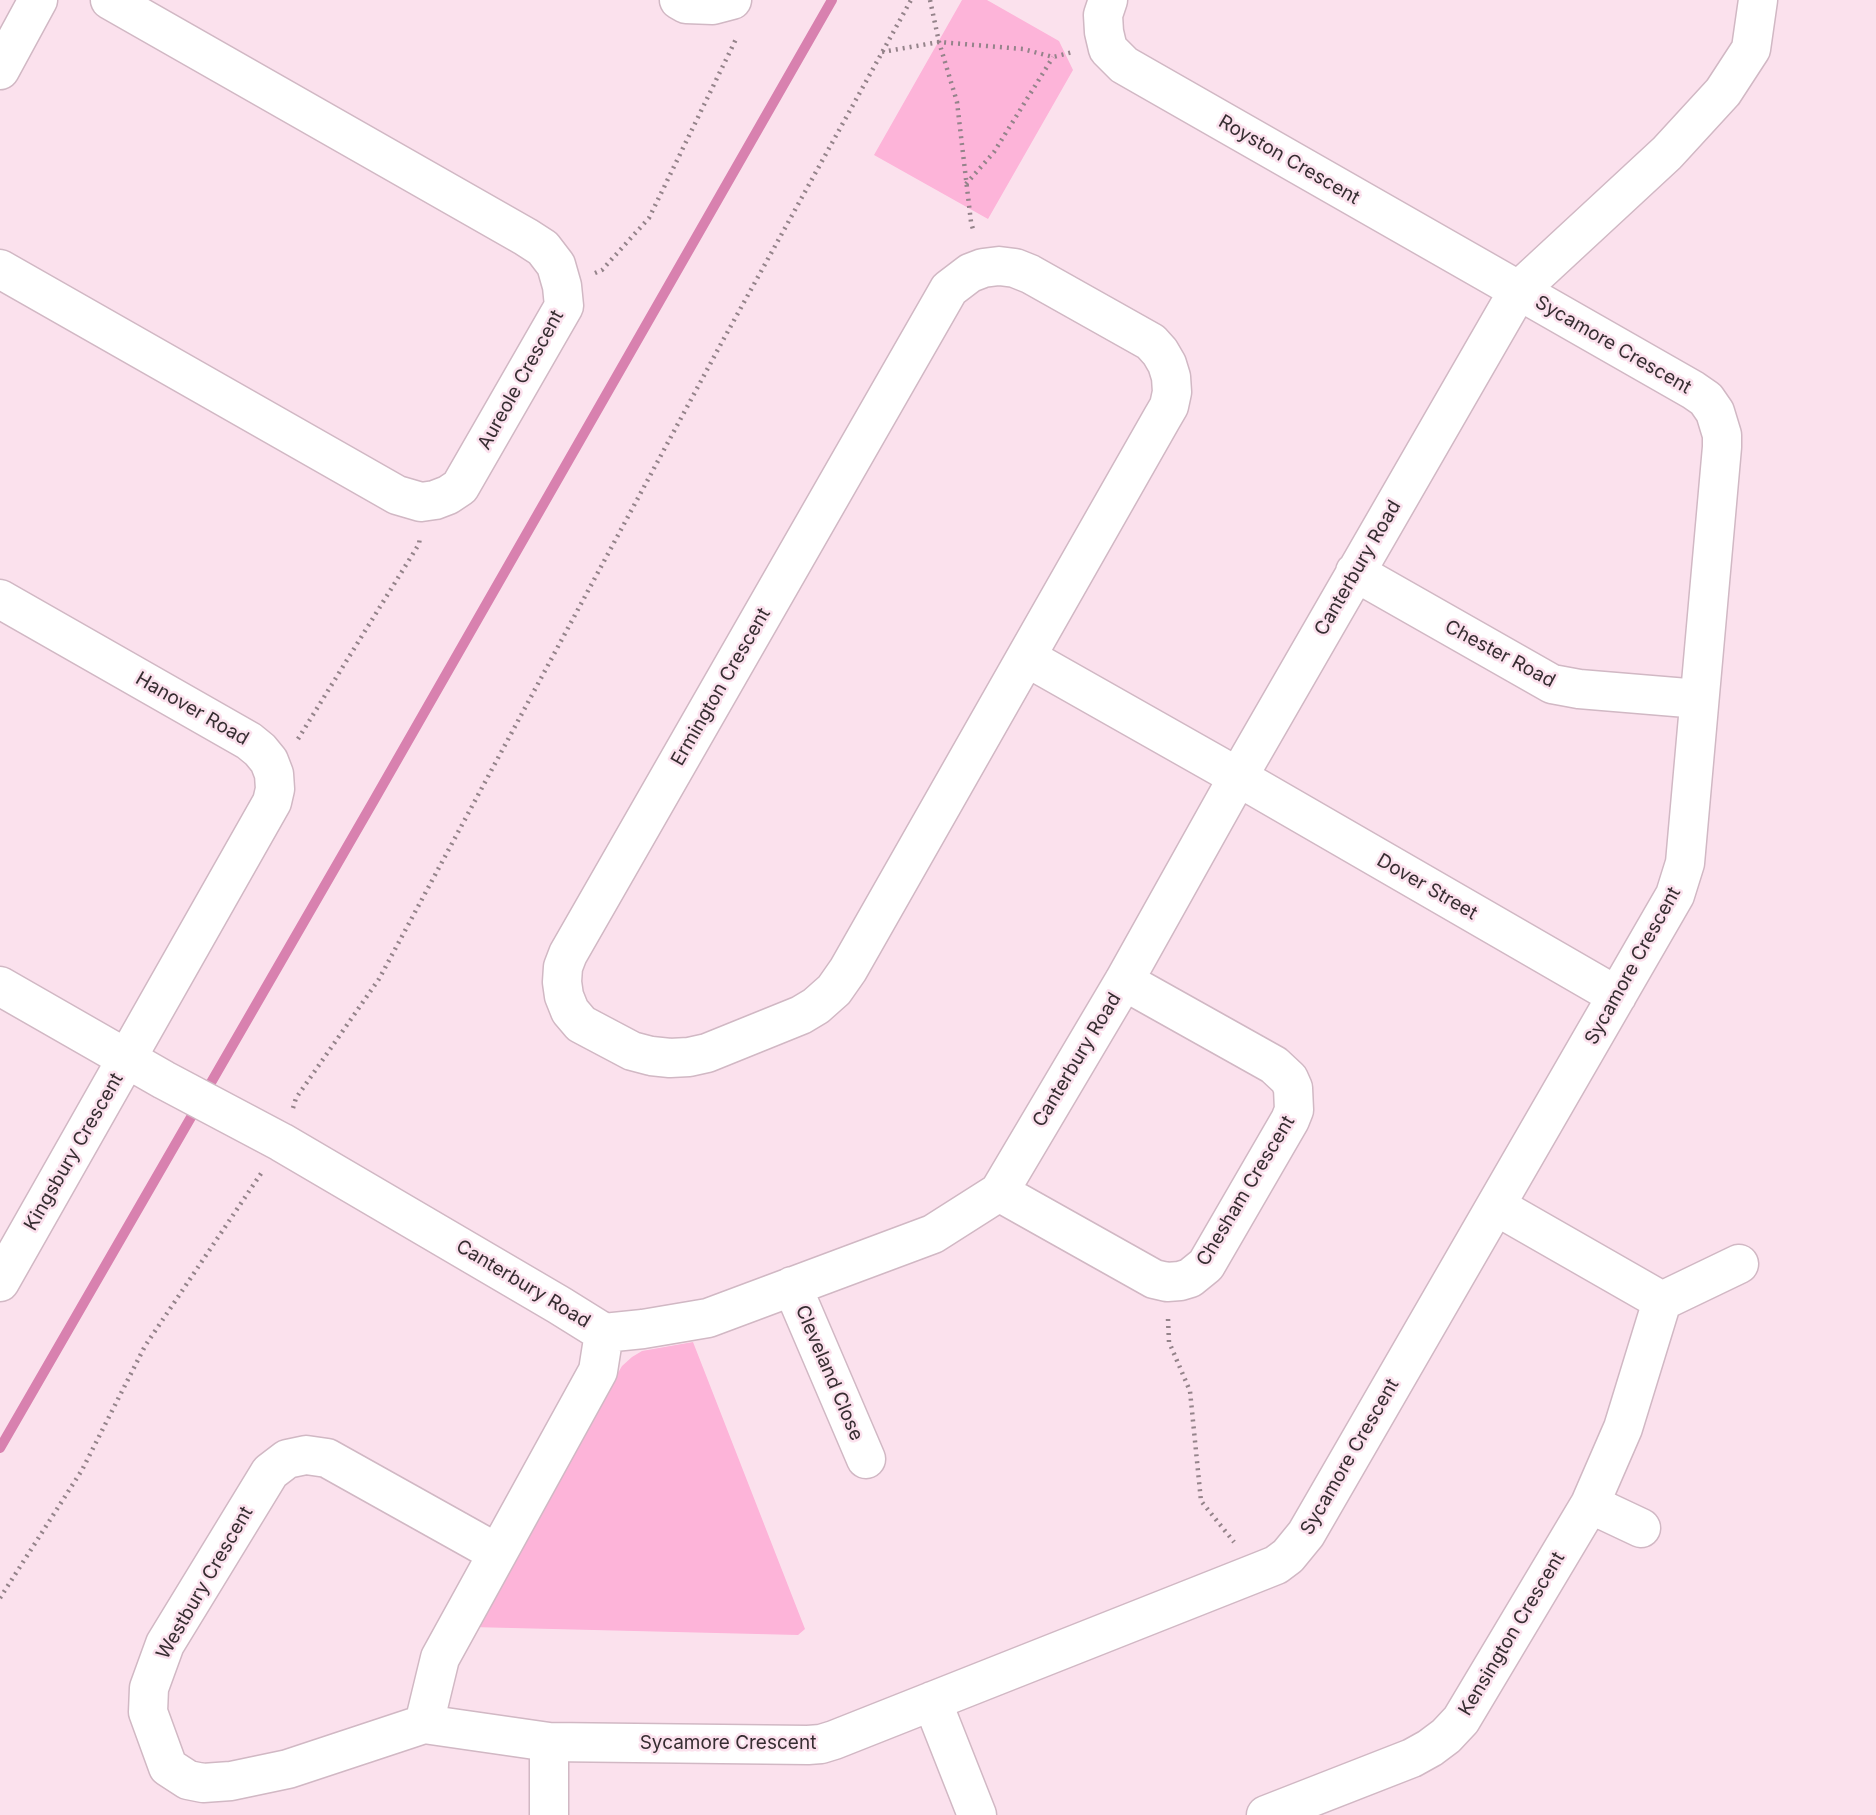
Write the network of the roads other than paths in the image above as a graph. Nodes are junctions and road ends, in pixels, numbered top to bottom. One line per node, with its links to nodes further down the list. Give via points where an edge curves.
1 (38, 0): 7 (street)
2 (110, 0): 8 (street, Aureole Crescent, via 544,248 556,265 564,306 460,487 421,502 397,495)
3 (679, 0): 6 (street, via 713,5)
4 (1108, 0): 9 (street, Royston Crescent, via 1104,32 1108,48 1124,65)
5 (1758, 0): 9 (street, Canterbury Road, via 1751,48 1723,92 1667,153)
6 (736, 15)
7 (0, 70)
8 (0, 269)
9 (1518, 291): 10 (street, Canterbury Road); 13 (street, Sycamore Crescent, via 1693,390 1715,412 1722,447)
10 (1355, 572): 13 (street, Chester Road, via 1552,684); 14 (street, Canterbury Road)
11 (0, 599): 18 (street, Hanover Road, via 249,741 269,761 274,774 272,802)
12 (1026, 657): 12 (street, Ermington Crescent, via 1162,418 1170,399 1171,377 1151,342 1030,274 999,266 970,273 949,289 568,954 562,982 570,1011 581,1024 632,1051 670,1058 707,1053 817,1006 848,970); 14 (street)
13 (1699, 699): 17 (street, Sycamore Crescent, via 1685,863 1667,910)
14 (1238, 777): 15 (street, Canterbury Road); 17 (street, Dover Street)
15 (1124, 981): 19 (street, Canterbury Road); 19 (street, Chesham Crescent, via 1274,1065 1293,1088 1290,1120 1206,1265 1181,1281 1154,1279)
16 (0, 986): 18 (street, Canterbury Road)
17 (1617, 996): 20 (street, Sycamore Crescent)
18 (127, 1059): 22 (street, Kingsbury Crescent); 25 (street, Canterbury Road, via 281,1142)
19 (999, 1192): 23 (street, Canterbury Road, via 933,1234)
20 (1496, 1206): 24 (street); 30 (street, Sycamore Crescent, via 1306,1534 1288,1556 1276,1565)
21 (1740, 1264): 24 (street)
22 (0, 1282)
23 (792, 1286): 25 (street, Canterbury Road, via 708,1318); 26 (street, Cleveland Close)
24 (1662, 1301): 27 (street, Kensington Crescent, via 1623,1428)
25 (604, 1333): 29 (street, via 598,1371)
26 (866, 1459)
27 (1590, 1504): 28 (street); 35 (street, Kensington Crescent, via 1472,1703 1446,1735 1412,1758)
28 (1641, 1528)
29 (497, 1553): 31 (street, via 439,1658); 31 (street, Westbury Crescent, via 327,1458 306,1455 287,1459 270,1472 165,1644 149,1688 148,1712 168,1767 202,1783 288,1769)
30 (932, 1701): 32 (street, Sycamore Crescent, via 834,1741 808,1745); 34 (street)
31 (424, 1724): 32 (street, Sycamore Crescent)
32 (549, 1742): 33 (street)
33 (548, 1815)
34 (977, 1815)
35 (1266, 1815)

